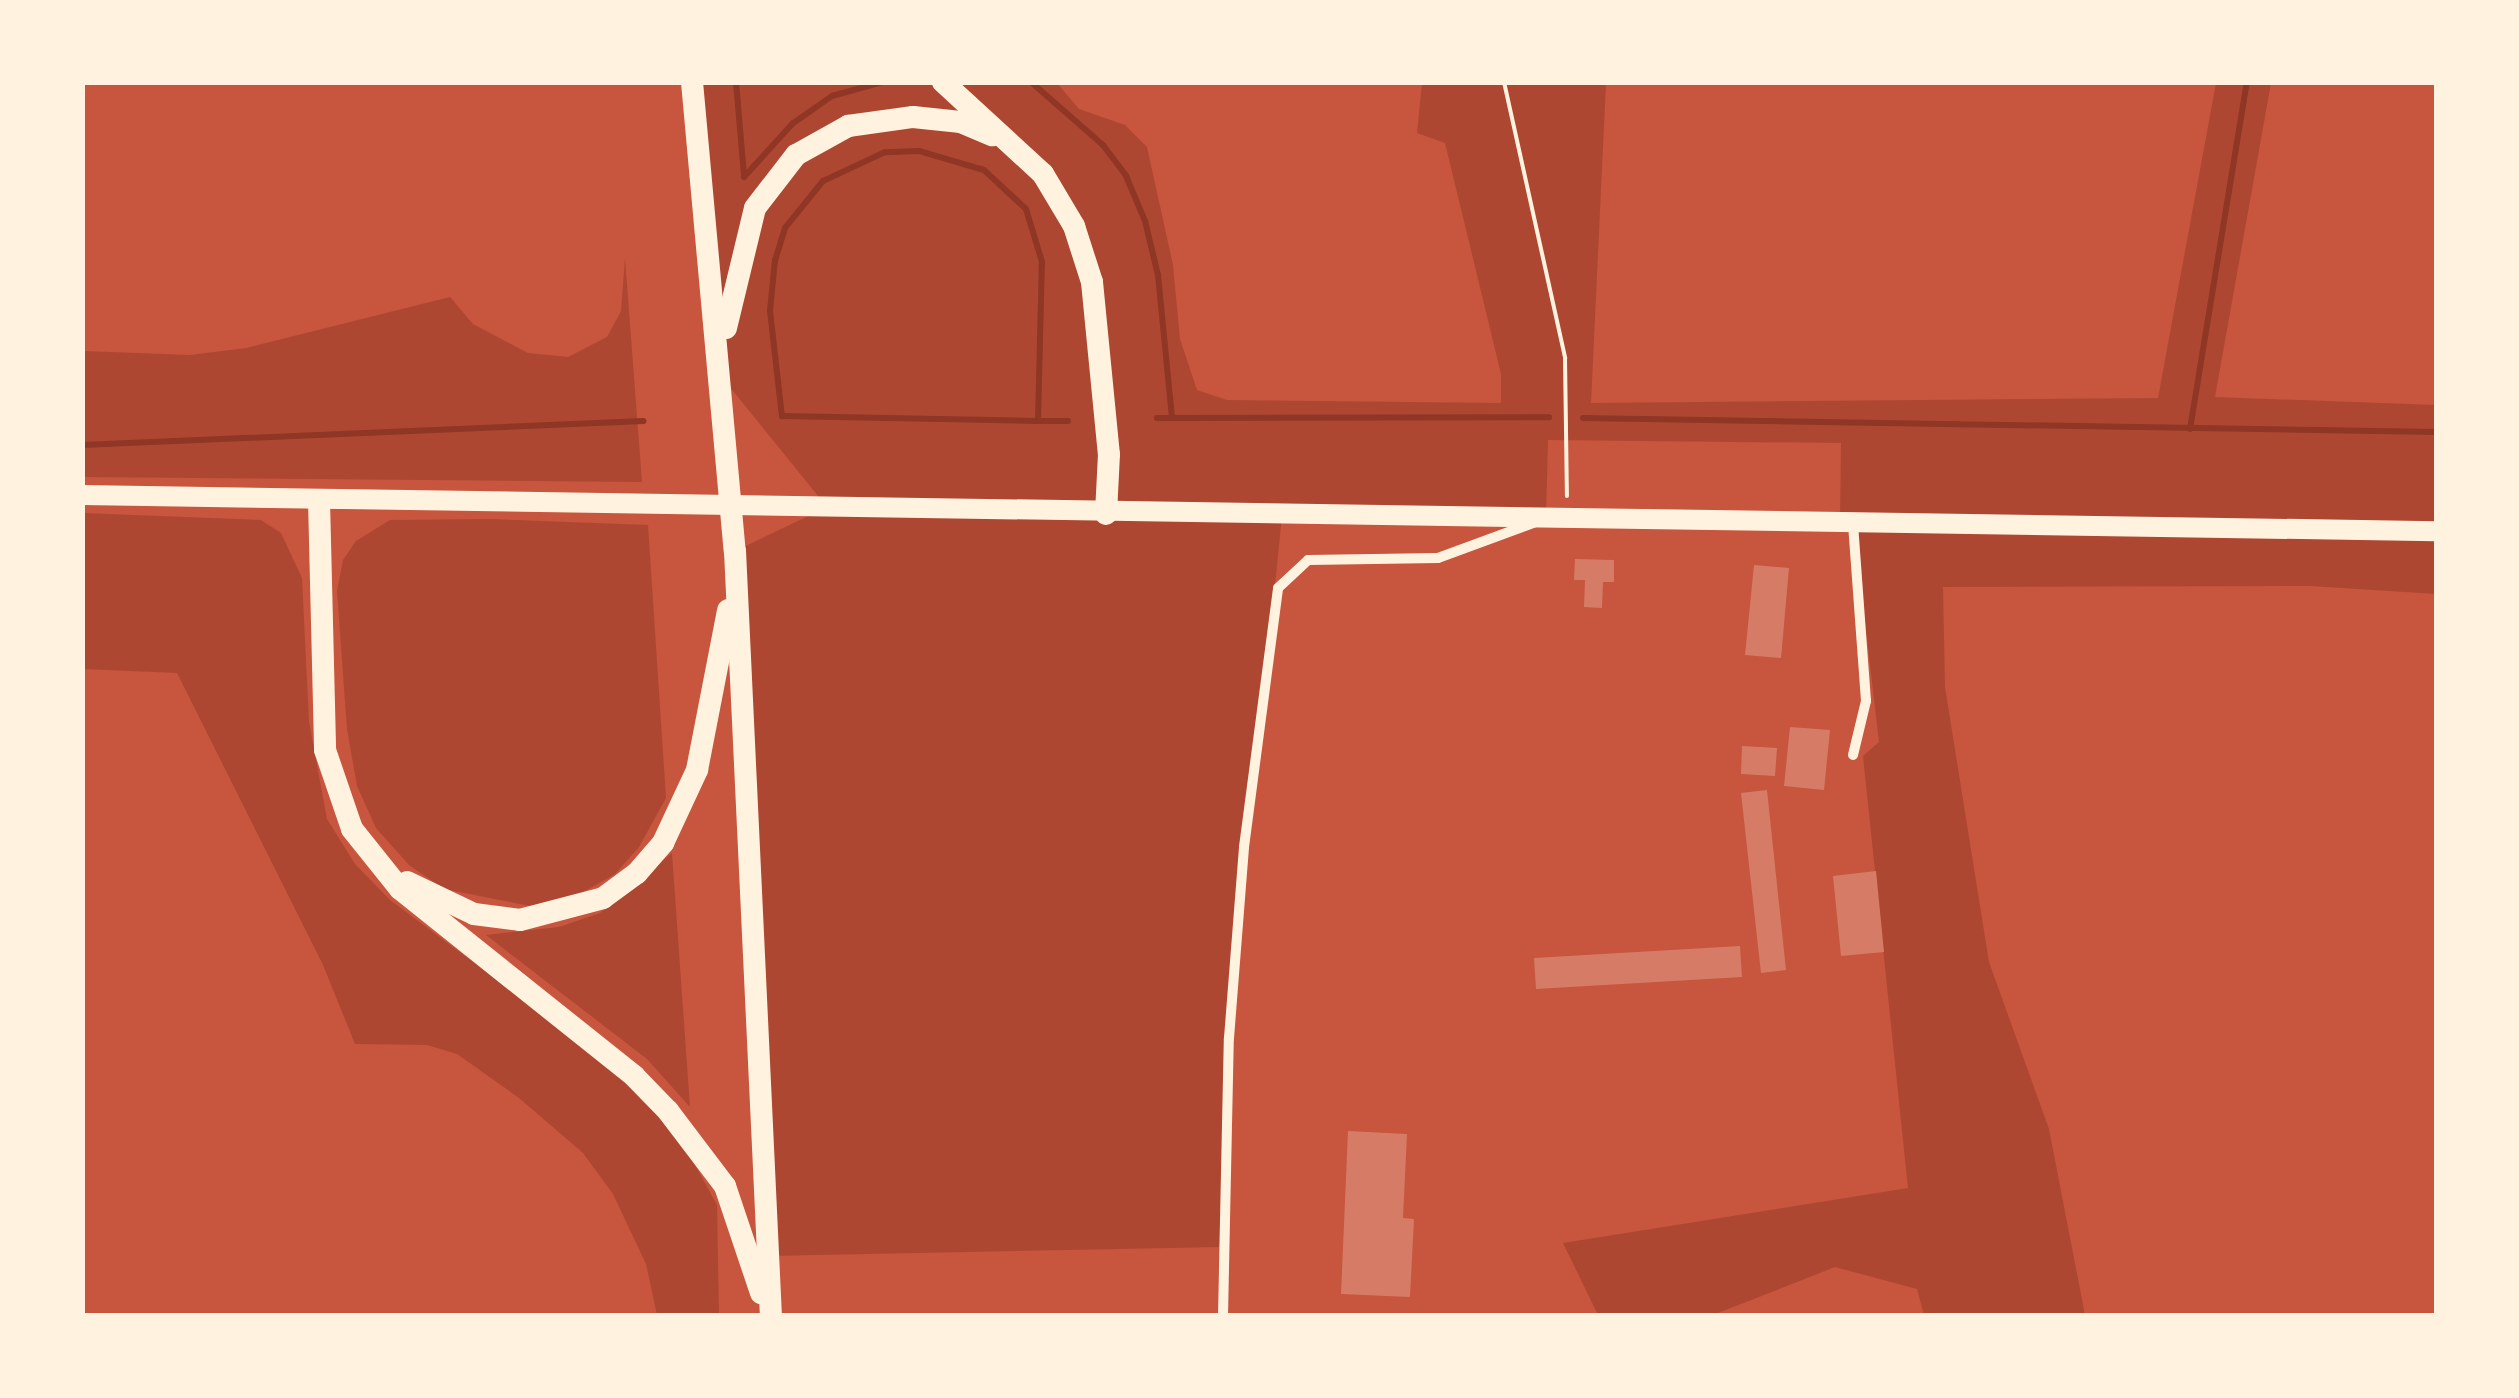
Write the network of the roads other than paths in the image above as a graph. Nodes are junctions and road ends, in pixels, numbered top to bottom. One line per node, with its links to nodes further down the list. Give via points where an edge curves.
1 (692, 82): 4 (main road)
2 (943, 82): 3 (main road)
3 (1014, 144): 4 (main road, via 961,122 912,118 848,126 796,155 754,208 730,292); 7 (main road, via 1044,174 1074,226 1092,282 1109,454)
4 (720, 376): 11 (main road)
5 (82, 494): 6 (main road)
6 (319, 500): 7 (main road); 13 (main road, via 325,750 334,792)
7 (1106, 514): 8 (main road)
8 (1557, 517): 9 (main road); 15 (street, via 1464,554 1308,560 1278,588 1248,809 1229,1038)
9 (1853, 521): 10 (main road); 12 (street, via 1866,701)
10 (2436, 531)
11 (736, 551): 13 (main road, via 697,770 662,843 637,873 603,898 520,920 474,914); 14 (main road)
12 (1852, 755)
13 (379, 864): 14 (main road, via 400,890 668,1110 725,1186)
14 (769, 1316)
15 (1223, 1316)

